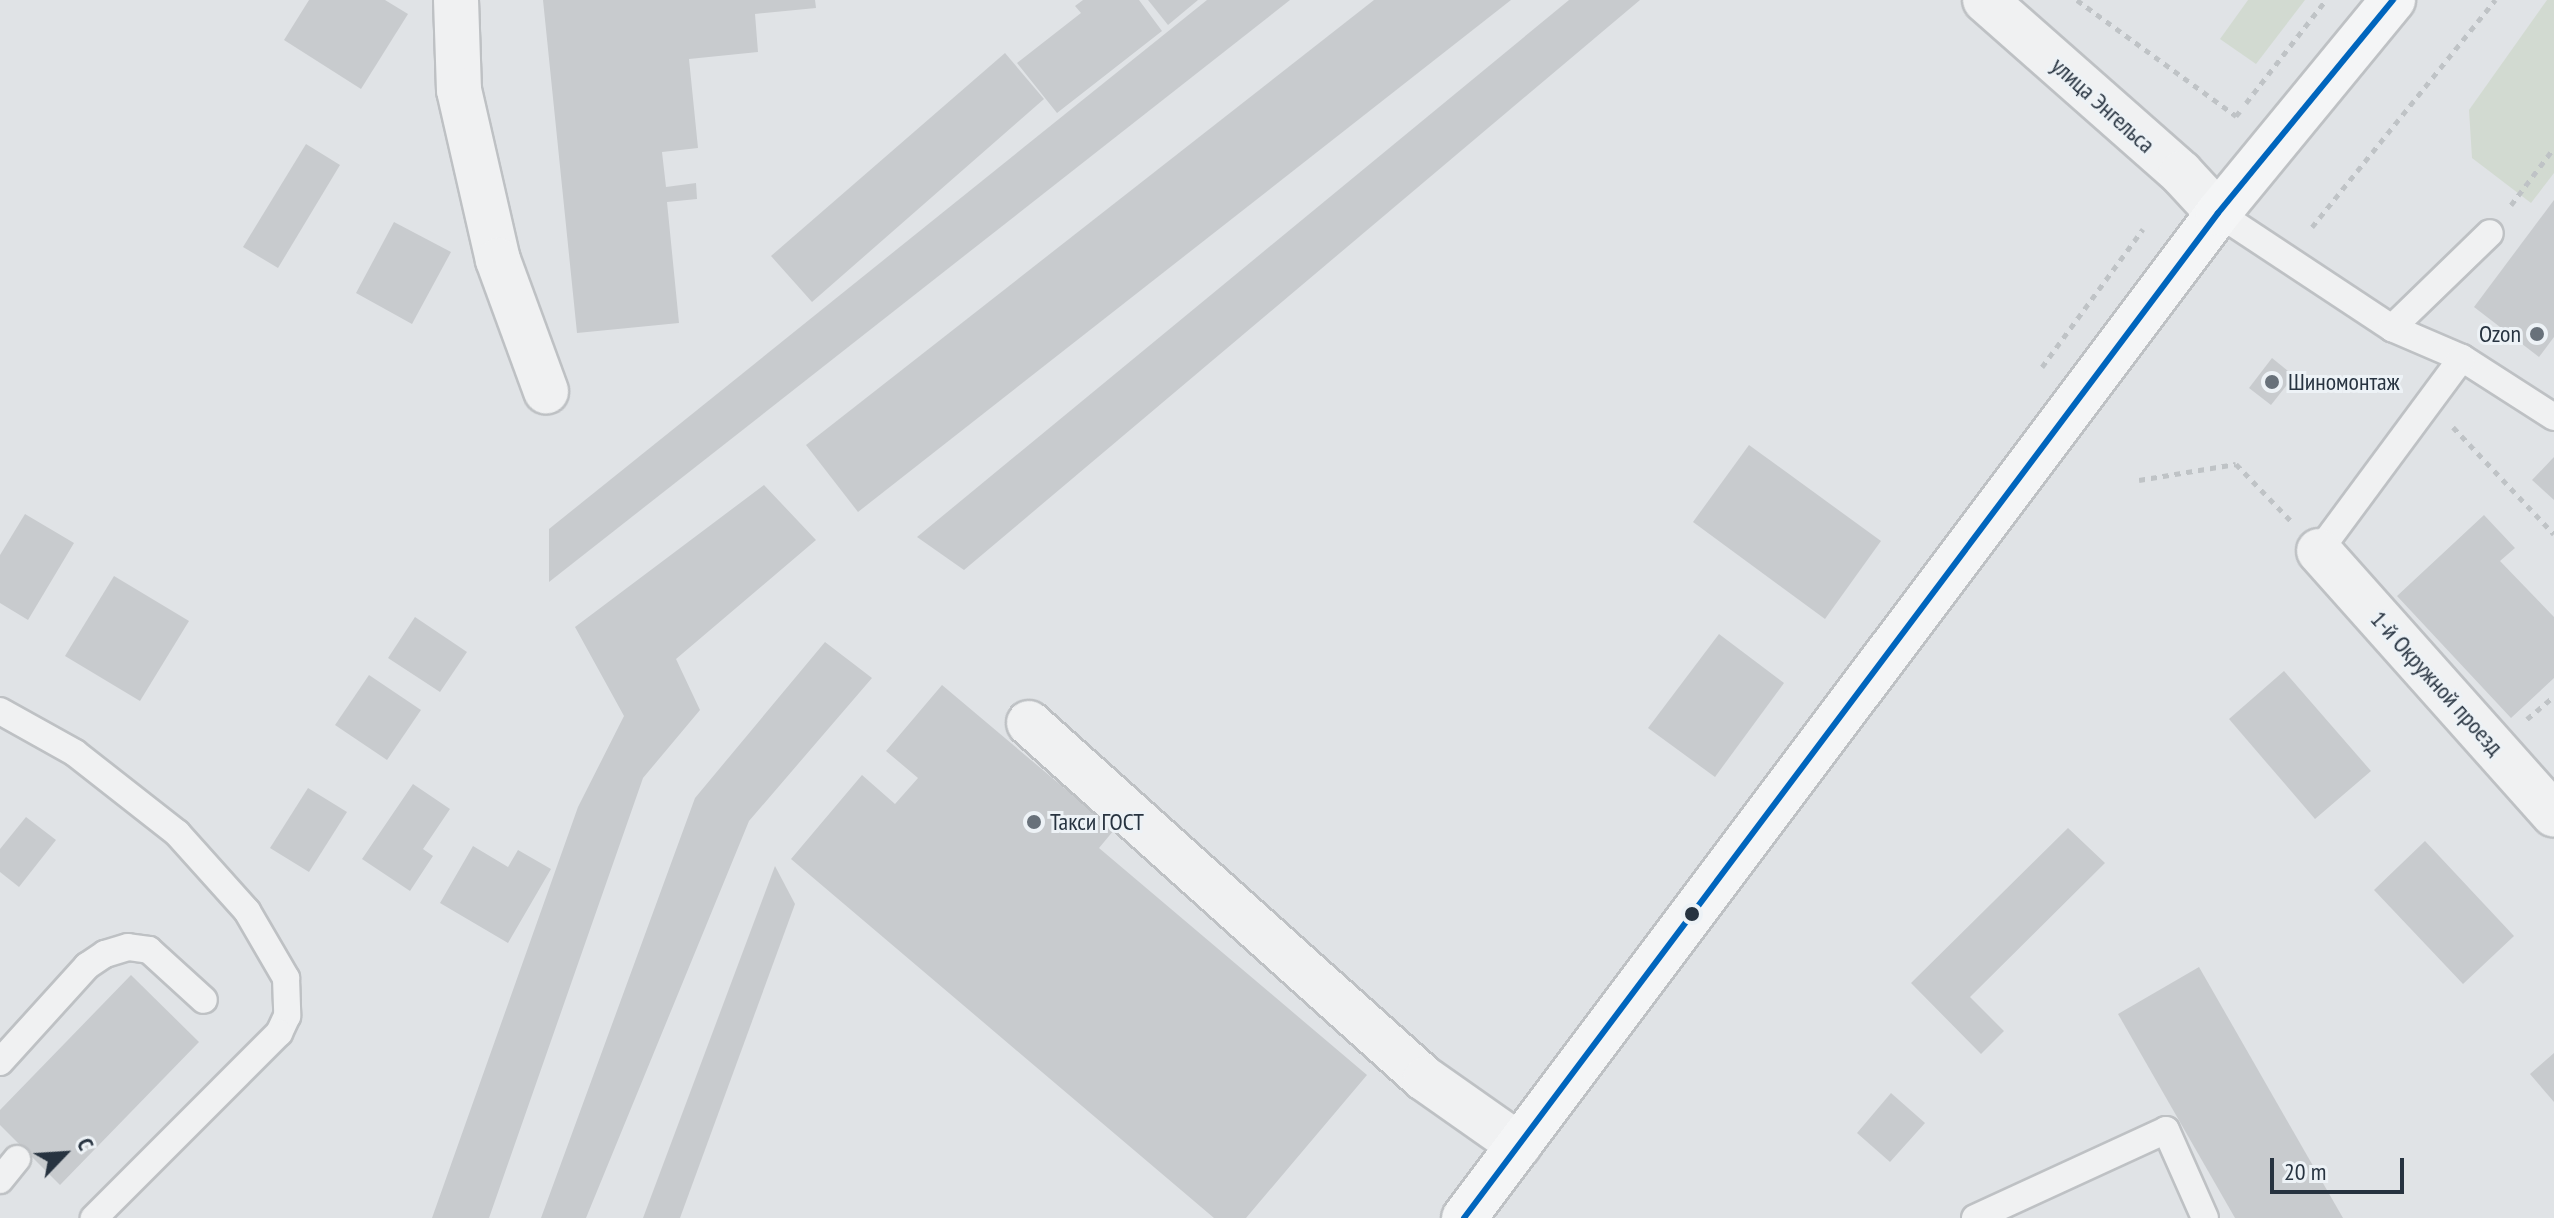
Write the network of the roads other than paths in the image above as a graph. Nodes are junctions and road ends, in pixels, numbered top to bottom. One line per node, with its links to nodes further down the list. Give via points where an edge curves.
1 (456, 0): 8 (street, via 459,90 498,260)
2 (1985, 0): 4 (street, улица Энгельса, via 2181,173)
3 (2393, 0): 4 (main road)
4 (2218, 213): 6 (lane); 16 (main road)
5 (2490, 233): 6 (lane)
6 (2392, 328): 7 (lane)
7 (2462, 358): 9 (lane); 10 (lane)
8 (546, 391)
9 (2554, 417)
10 (2319, 551): 13 (street, 1-й Окружной проезд)
11 (0, 711): 19 (lane, via 75,753 177,833 247,911 286,978 287,1016 279,1033)
12 (1029, 723): 16 (street, via 1425,1079)
13 (2554, 815)
14 (204, 1000): 15 (lane, via 149,950 128,947 87,966)
15 (0, 1062)
16 (1519, 1145): 20 (main road)
17 (17, 1159): 18 (lane)
18 (0, 1180)
19 (94, 1218)
20 (1464, 1218)
21 (1975, 1218): 22 (lane, via 2166,1130)
22 (2205, 1218)

